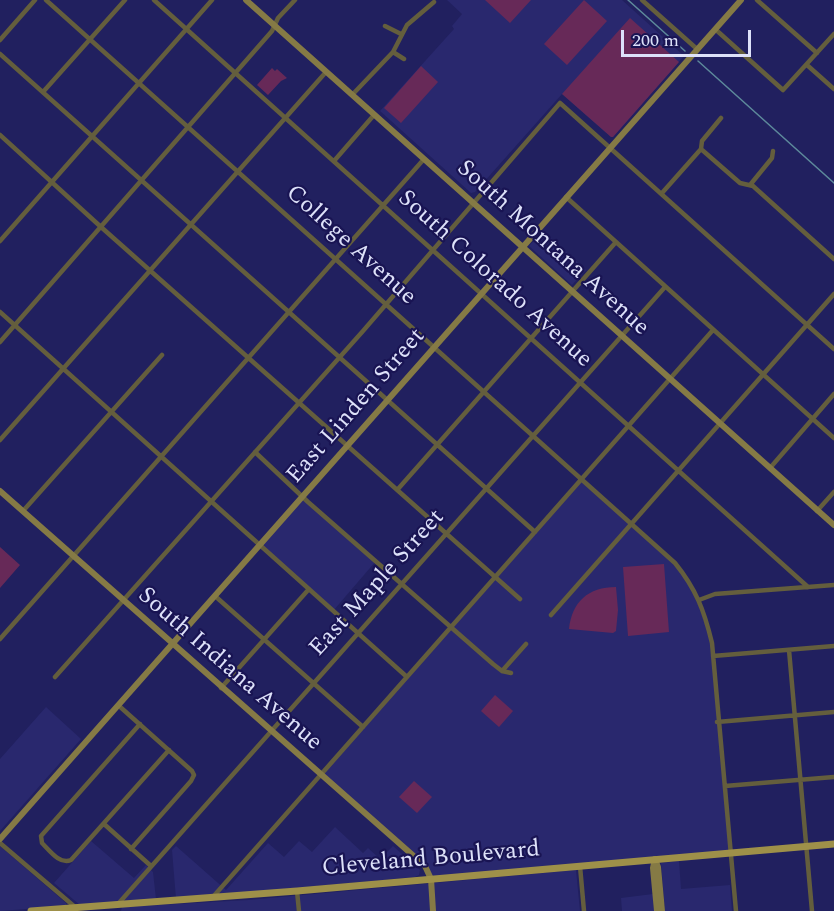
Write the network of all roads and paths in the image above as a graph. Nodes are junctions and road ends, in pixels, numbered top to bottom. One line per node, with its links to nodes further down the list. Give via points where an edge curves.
1 (35, 0): 19 (street)
2 (46, 0): 18 (street, College Avenue)
3 (125, 0): 18 (street)
4 (154, 0): 14 (street, South Colorado Avenue)
5 (212, 0): 14 (street)
6 (246, 0): 12 (main road, South Montana Avenue)
7 (295, 0): 12 (street)
8 (642, 0): 20 (street)
9 (741, 0): 15 (main road, East Linden Street)
10 (757, 0): 22 (street)
11 (434, 2): 16 (street)
12 (275, 26): 26 (main road, South Montana Avenue); 27 (street)
13 (385, 26): 16 (street)
14 (187, 29): 27 (street, South Colorado Avenue); 28 (street)
15 (715, 29): 20 (main road, East Linden Street); 25 (street, via 783,90)
16 (401, 34): 21 (street)
17 (834, 34): 22 (street)
18 (90, 39): 28 (street, College Avenue); 30 (street)
19 (0, 40)
20 (697, 49): 38 (main road, East Linden Street)
21 (393, 52): 24 (street); 31 (street)
22 (817, 53): 25 (street)
23 (0, 54): 30 (street)
24 (404, 60)
25 (807, 64): 29 (street)
26 (326, 72): 31 (main road, South Montana Avenue); 33 (street)
27 (236, 73): 33 (street, South Colorado Avenue); 35 (street)
28 (139, 83): 35 (street, College Avenue); 37 (street)
29 (834, 89)
30 (43, 92): 37 (street)
31 (352, 95): 32 (main road, South Montana Avenue)
32 (374, 115): 41 (main road, South Montana Avenue); 42 (street)
33 (285, 118): 42 (street, South Colorado Avenue); 43 (street)
34 (722, 118): 39 (street, via 702,141)
35 (189, 127): 43 (street, College Avenue); 44 (street)
36 (0, 136): 45 (street)
37 (92, 137): 44 (street); 45 (street)
38 (610, 146): 47 (street); 48 (main road, East Linden Street); 49 (street, via 560,103)
39 (701, 148): 46 (street, via 740,183); 47 (street)
40 (773, 151): 46 (street, via 772,158)
41 (424, 159): 49 (main road, South Montana Avenue); 50 (street)
42 (334, 161): 50 (street, South Colorado Avenue)
43 (239, 171): 51 (street); 57 (street, College Avenue)
44 (141, 181): 51 (street); 52 (street)
45 (52, 183): 52 (street); 53 (street)
46 (750, 185): 58 (street)
47 (662, 193): 67 (street)
48 (566, 197): 54 (street); 55 (main road, East Linden Street)
49 (472, 202): 55 (main road, South Montana Avenue); 56 (street)
50 (384, 205): 56 (street, South Colorado Avenue); 57 (street)
51 (191, 225): 59 (street); 66 (street)
52 (101, 227): 59 (street); 68 (street)
53 (0, 241)
54 (616, 242): 60 (street); 61 (street)
55 (522, 247): 61 (main road, South Montana Avenue); 62 (main road, East Linden Street)
56 (434, 250): 62 (street, South Colorado Avenue); 64 (street)
57 (337, 259): 64 (street, College Avenue); 66 (street)
58 (834, 259)
59 (150, 271): 77 (street); 78 (street)
60 (665, 287): 69 (street); 70 (street, East Maple Street)
61 (572, 291): 70 (main road, South Montana Avenue); 71 (street)
62 (482, 293): 71 (street, South Colorado Avenue); 73 (main road, East Linden Street)
63 (834, 294): 67 (street)
64 (386, 303): 73 (street, College Avenue); 76 (street)
65 (0, 312): 68 (street)
66 (290, 313): 76 (street); 77 (street)
67 (807, 325): 74 (street); 79 (street)
68 (15, 326): 72 (street); 78 (street)
69 (713, 330): 79 (street); 80 (street)
70 (622, 336): 80 (main road, South Montana Avenue); 81 (street, East Maple Street)
71 (531, 337): 81 (street, South Colorado Avenue); 82 (street)
72 (0, 342)
73 (435, 347): 82 (street, College Avenue); 84 (main road, East Linden Street)
74 (834, 349)
75 (162, 355): 86 (street)
76 (339, 357): 84 (street); 85 (street)
77 (249, 359): 85 (street); 96 (street)
78 (63, 369): 86 (street); 92 (street)
79 (763, 374): 87 (street); 88 (street)
80 (670, 379): 88 (main road, South Montana Avenue); 89 (street)
81 (581, 382): 89 (street, South Colorado Avenue); 90 (street, East Maple Street)
82 (484, 391): 90 (street, College Avenue); 94 (street)
83 (834, 394): 87 (street)
84 (387, 401): 93 (main road, East Linden Street); 94 (street)
85 (299, 402): 93 (street); 95 (street)
86 (111, 412): 96 (street); 106 (street)
87 (813, 418): 91 (street); 97 (street)
88 (720, 423): 97 (main road, South Montana Avenue); 98 (street)
89 (629, 425): 98 (street, South Colorado Avenue); 99 (street)
90 (534, 435): 99 (street, College Avenue); 101 (street, East Maple Street)
91 (834, 438)
92 (0, 440)
93 (348, 445): 100 (street); 104 (main road, East Linden Street)
94 (437, 445): 100 (street); 101 (street)
95 (255, 452): 104 (street); 105 (street)
96 (161, 458): 105 (street); 113 (street)
97 (770, 468): 107 (main road, South Montana Avenue)
98 (679, 470): 108 (street); 117 (street, South Colorado Avenue)
99 (582, 479): 108 (street, College Avenue); 110 (street)
100 (398, 489): 111 (street)
101 (486, 489): 110 (street); 111 (street, East Maple Street)
102 (0, 491): 106 (main road, South Indiana Avenue)
103 (834, 492): 107 (street)
104 (302, 497): 112 (main road, East Linden Street); 115 (street)
105 (211, 502): 112 (street); 122 (street)
106 (23, 511): 113 (main road, South Indiana Avenue)
107 (817, 511): 109 (main road, South Montana Avenue)
108 (631, 524): 121 (street, College Avenue, via 675,562); 123 (street)
109 (834, 525)
110 (535, 532): 114 (street)
111 (447, 533): 114 (street); 115 (street, East Maple Street)
112 (260, 544): 118 (street); 119 (main road, East Linden Street)
113 (74, 556): 122 (main road, South Indiana Avenue); 127 (street)
114 (495, 577): 120 (street); 124 (street)
115 (402, 584): 124 (street); 125 (street, East Maple Street)
116 (834, 585): 117 (street)
117 (808, 586): 121 (street, via 715,594)
118 (309, 589): 125 (street); 126 (street)
119 (215, 596): 126 (street); 128 (main road, East Linden Street)
120 (520, 599)
121 (699, 600): 132 (street, College Avenue)
122 (123, 601): 128 (main road, South Indiana Avenue); 135 (street)
123 (551, 615)
124 (451, 627): 133 (street); 136 (street)
125 (358, 633): 136 (street); 137 (street, East Maple Street)
126 (263, 638): 137 (street); 138 (street)
127 (0, 639)
128 (172, 644): 138 (main road, South Indiana Avenue); 139 (main road, East Linden Street)
129 (526, 644): 133 (street)
130 (834, 646): 131 (street)
131 (789, 650): 132 (street); 141 (street)
132 (713, 656): 142 (street, College Avenue)
133 (502, 671): 134 (street)
134 (511, 673)
135 (55, 677)
136 (407, 677): 144 (street)
137 (314, 683): 144 (street); 145 (street, East Maple Street)
138 (221, 688): 145 (main road, South Indiana Avenue)
139 (118, 705): 143 (street); 152 (main road, East Linden Street)
140 (834, 712): 141 (street)
141 (795, 715): 142 (street); 149 (street)
142 (717, 722): 150 (street, College Avenue)
143 (140, 724): 146 (street); 151 (street, via 40,841 67,862)
144 (363, 727): 147 (street)
145 (271, 732): 147 (main road, South Indiana Avenue); 158 (street, East Maple Street)
146 (169, 750): 151 (street); 155 (street, via 194,777)
147 (321, 775): 160 (main road, South Indiana Avenue, via 424,866); 162 (street)
148 (834, 777): 149 (street)
149 (801, 780): 150 (street); 154 (street)
150 (725, 786): 156 (street, College Avenue)
151 (104, 824): 155 (street)
152 (0, 841): 165 (street)
153 (834, 844): 154 (main road, Cleveland Boulevard)
154 (806, 846): 156 (main road, Cleveland Boulevard); 173 (street)
155 (131, 849): 158 (street)
156 (731, 853): 157 (main road, Cleveland Boulevard); 172 (street, College Avenue)
157 (655, 859): 159 (main road, Cleveland Boulevard); 170 (main road); 171 (main road)
158 (151, 866): 163 (street, East Maple Street)
159 (580, 866): 160 (main road, Cleveland Boulevard); 169 (street)
160 (430, 879): 161 (main road, Cleveland Boulevard); 168 (main road)
161 (297, 891): 162 (main road, Cleveland Boulevard); 167 (street)
162 (212, 898): 163 (main road, Cleveland Boulevard)
163 (118, 904): 164 (main road, Cleveland Boulevard)
164 (94, 908): 165 (main road, Cleveland Boulevard)
165 (78, 909): 166 (main road, Cleveland Boulevard)
166 (31, 911)
167 (299, 911)
168 (433, 911)
169 (584, 911)
170 (657, 911)
171 (662, 911)
172 (736, 911)
173 (812, 911)

